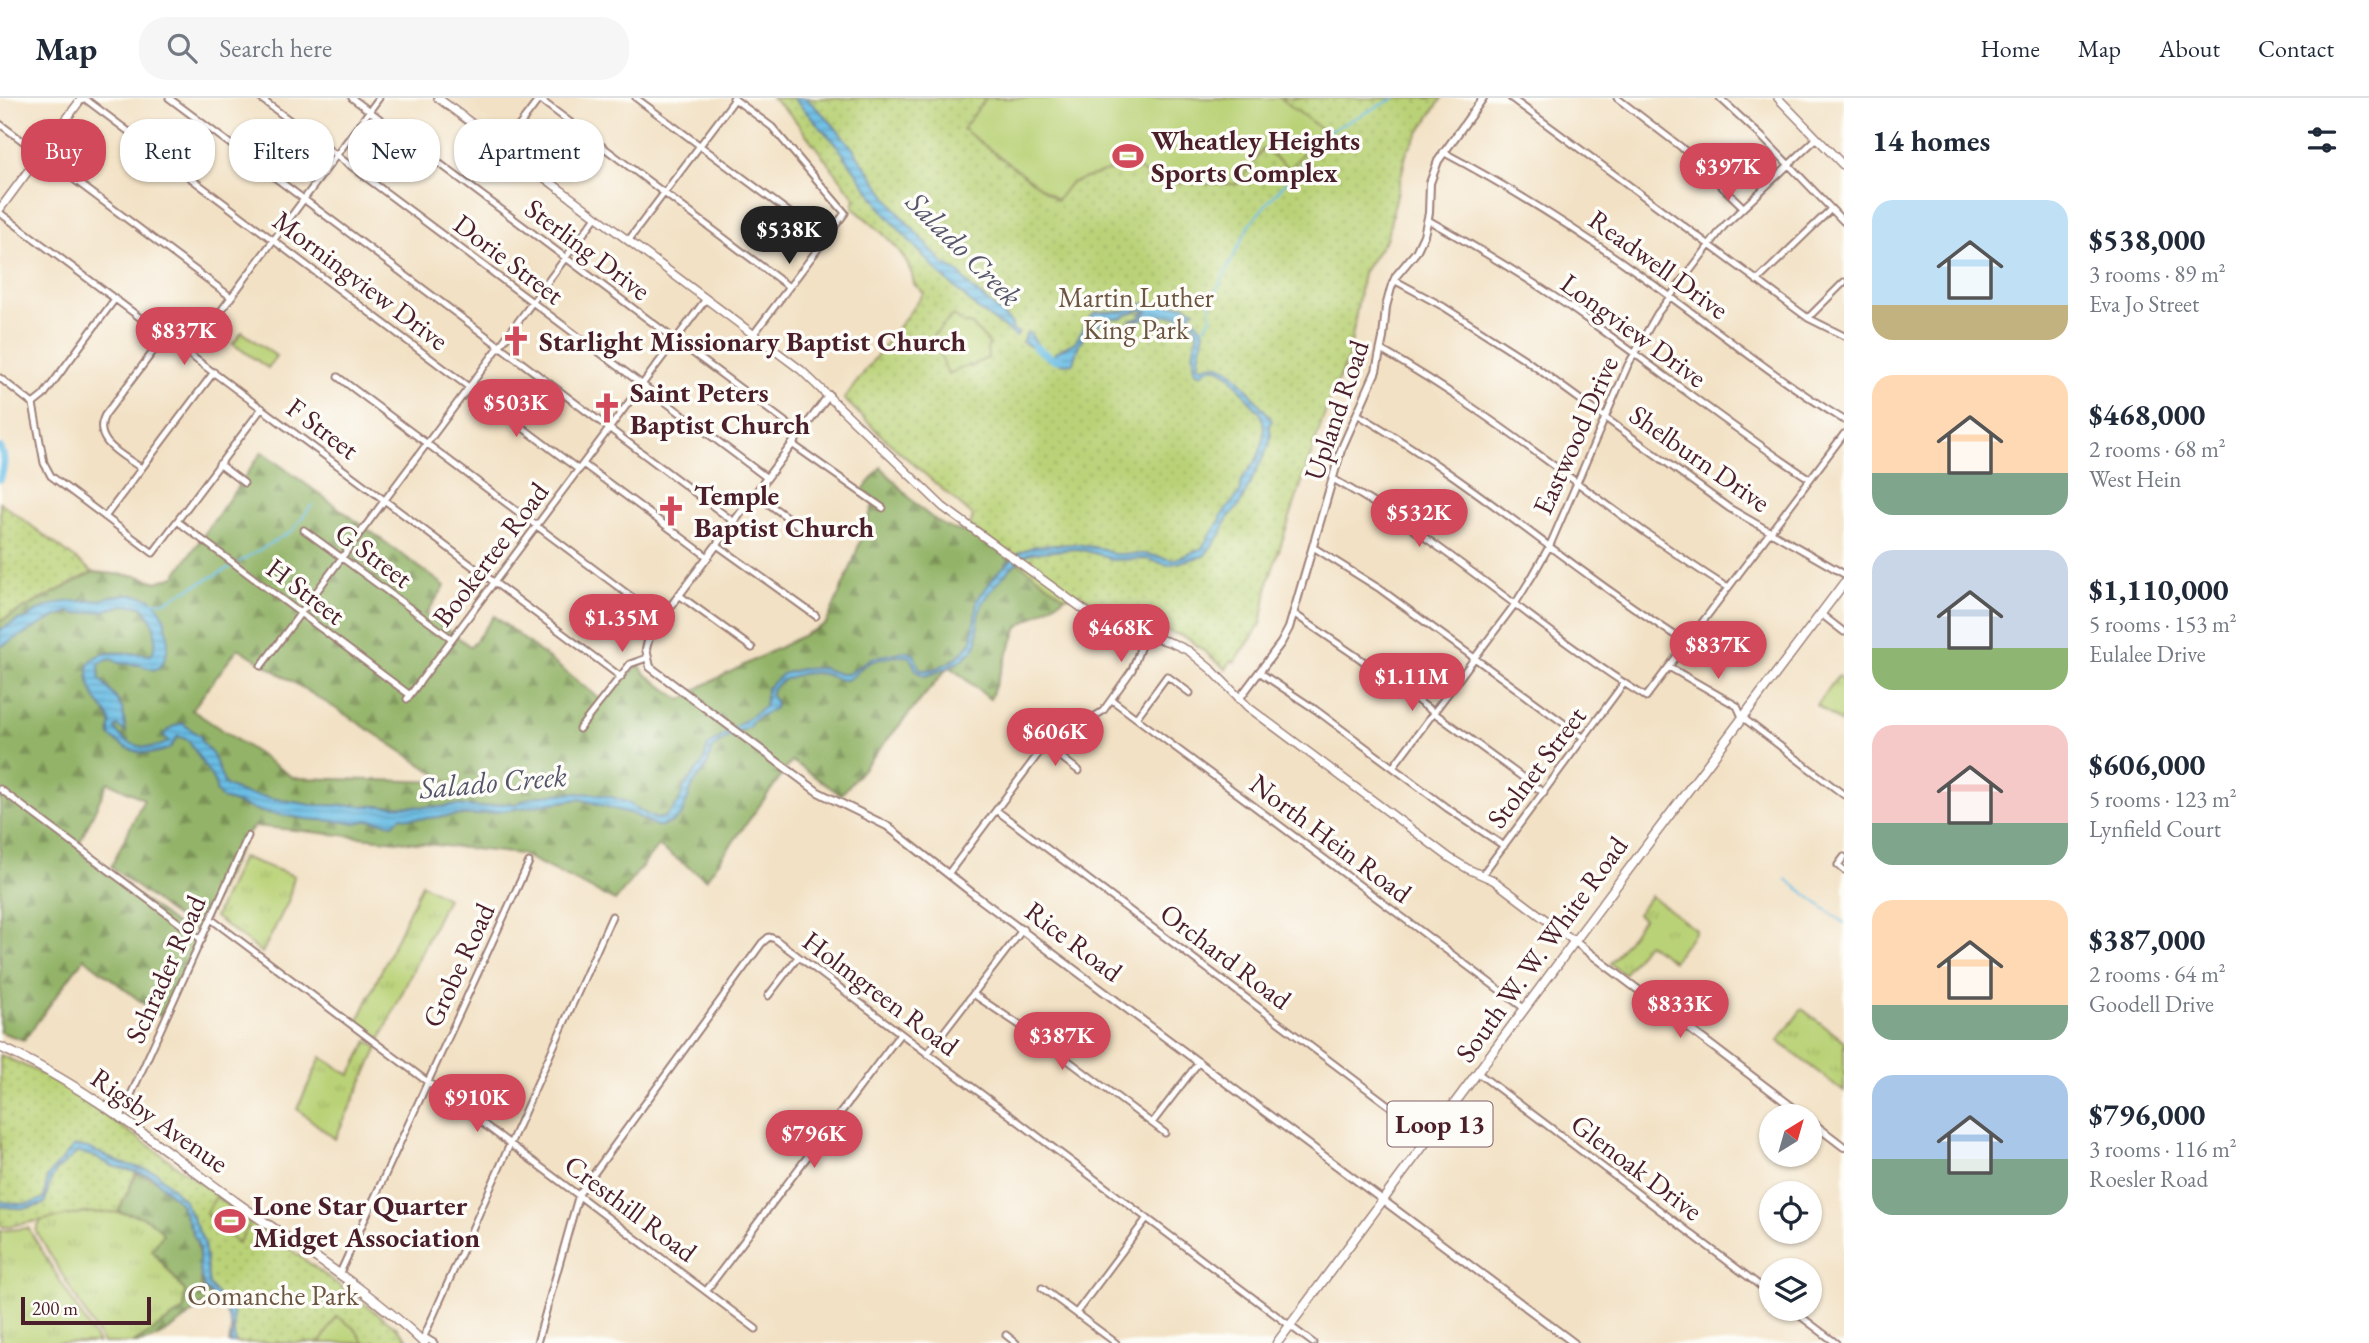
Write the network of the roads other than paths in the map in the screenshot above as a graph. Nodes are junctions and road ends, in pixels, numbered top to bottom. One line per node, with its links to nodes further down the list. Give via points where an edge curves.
1 (83, 98): 16 (main road); 39 (street, Morningview Drive)
2 (169, 98): 31 (street)
3 (260, 98): 24 (street, Dorie Street)
4 (352, 98): 15 (street, Sterling Drive)
5 (379, 98): 15 (street)
6 (438, 98): 17 (main road)
7 (539, 98): 18 (street); 30 (street)
8 (636, 98): 22 (street)
9 (1483, 98): 23 (street, Upland Road)
10 (1511, 98): 41 (street)
11 (1617, 98): 32 (street, via 1682,147)
12 (1720, 98): 25 (street)
13 (1778, 98): 20 (main road)
14 (734, 99): 22 (street); 38 (street, via 772,127 845,213)
15 (369, 111): 24 (street); 42 (street, Sterling Drive)
16 (67, 119)
17 (466, 119)
18 (524, 119)
19 (0, 124): 21 (street)
20 (1817, 138): 25 (street, Eastwood Drive); 26 (main road)
21 (21, 139)
22 (699, 146): 30 (street); 38 (street)
23 (1443, 152): 36 (street, Upland Road, via 1430,183); 47 (street, Readwell Drive, via 1552,215)
24 (337, 155): 31 (street); 51 (street, Dorie Street)
25 (1788, 165): 32 (street, Eastwood Drive); 33 (street)
26 (1844, 166)
27 (21, 182): 34 (main road)
28 (78, 182): 48 (street)
29 (550, 182): 35 (main road)
30 (664, 193): 40 (street); 46 (street)
31 (304, 199): 39 (street); 57 (street)
32 (1743, 208): 41 (street, Eastwood Drive)
33 (1831, 209): 37 (street); 44 (street)
34 (0, 211): 49 (street, F Street)
35 (596, 217): 40 (main road); 42 (street)
36 (1428, 220): 43 (street, Upland Road, via 1420,244); 60 (street, Longview Drive, via 1525,278)
37 (1844, 222)
38 (825, 239): 46 (street)
39 (273, 240): 48 (street); 65 (street, Morningview Drive)
40 (628, 241): 50 (main road)
41 (1709, 245): 44 (street); 47 (street, Eastwood Drive)
42 (565, 258): 51 (street); 56 (street, Sterling Drive)
43 (1394, 280): 58 (street, Upland Road); 70 (street, Shelburn Drive, via 1494,339)
44 (1757, 281): 52 (street)
45 (1844, 282): 52 (street)
46 (789, 287): 53 (street)
47 (1670, 296): 60 (street, Eastwood Drive); 71 (street, Readwell Drive)
48 (231, 297): 59 (street)
49 (116, 299): 54 (street, F Street); 67 (street, via 43,397)
50 (706, 299): 53 (main road); 56 (street, Bookertee Road)
51 (532, 302): 57 (street); 64 (street, Dorie Street)
52 (1808, 318): 55 (street)
53 (753, 335): 66 (main road)
54 (165, 336): 59 (street, F Street); 79 (street, via 101,424 107,442)
55 (1844, 336)
56 (675, 340): 64 (street, Bookertee Road); 73 (street, Sterling Drive)
57 (500, 346): 65 (street); 72 (street)
58 (1381, 350): 69 (street, Upland Road, via 1374,379); 83 (street, via 1456,394)
59 (189, 354): 61 (street, F Street)
60 (1634, 354): 70 (street, Eastwood Drive); 82 (street, Longview Drive)
61 (214, 372): 68 (street, F Street); 79 (street)
62 (0, 377): 67 (street)
63 (338, 377): 75 (street)
64 (642, 384): 72 (street, Bookertee Road); 80 (street, Dorie Street)
65 (469, 387): 75 (street); 78 (street, Morningview Drive)
66 (829, 395): 73 (street); 112 (main road, via 933,499 963,522 1072,604 1107,625)
67 (33, 404): 88 (street, via 48,472)
68 (262, 408): 77 (street); 86 (street, F Street)
69 (1357, 414): 81 (street, Upland Road); 96 (street, via 1437,463)
70 (1605, 417): 83 (street, Eastwood Drive); 94 (street, Shelburn Drive, via 1706,493)
71 (1844, 420)
72 (609, 429): 78 (street, Bookertee Road); 90 (street)
73 (800, 433): 76 (street)
74 (1844, 434): 82 (street)
75 (427, 444): 86 (street); 91 (street)
76 (792, 444): 80 (street); 87 (street)
77 (219, 464): 84 (street); 89 (street)
78 (581, 467): 91 (street, Bookertee Road); 98 (street, Morningview Drive)
79 (141, 468): 88 (street)
80 (767, 478): 85 (street)
81 (1334, 479): 97 (street, Upland Road); 105 (street)
82 (1810, 479): 94 (street)
83 (1578, 482): 96 (street, Eastwood Drive); 103 (street)
84 (244, 483)
85 (755, 494): 90 (street); 93 (street)
86 (384, 500): 99 (street); 101 (street, F Street)
87 (883, 508)
88 (105, 517): 89 (street, via 153,553)
89 (177, 521): 106 (street, H Street)
90 (734, 522): 95 (street)
91 (537, 526): 101 (street, Bookertee Road); 110 (street)
92 (304, 530): 99 (street, G Street)
93 (806, 531)
94 (1770, 533): 100 (street, Shelburn Drive); 103 (street)
95 (717, 545): 98 (street); 109 (street)
96 (1550, 545): 105 (street, Eastwood Drive); 114 (street)
97 (1313, 547): 107 (street, Upland Road); 117 (street, via 1380,589)
98 (708, 557): 104 (street)
99 (342, 558): 106 (street); 113 (street, G Street)
100 (1844, 574)
101 (494, 583): 113 (street, Bookertee Road); 121 (street, F Street)
102 (1844, 583): 108 (main road, South W. W. White Road / Loop 13)
103 (1728, 588): 114 (street)
104 (679, 595): 110 (street); 115 (street)
105 (1515, 604): 117 (street, Eastwood Drive); 122 (street)
106 (299, 613): 118 (street); 124 (street, H Street)
107 (1293, 614): 120 (street, Upland Road, via 1281,643); 127 (street)
108 (1821, 614): 111 (street); 129 (main road, South W. W. White Road / Loop 13)
109 (816, 616)
110 (661, 619): 116 (street, via 648,638)
111 (1844, 632)
112 (1145, 635): 125 (main road, via 1189,651); 126 (street, via 1132,670)
113 (452, 639): 124 (street, Bookertee Road)
114 (1687, 643): 119 (street)
115 (752, 648)
116 (647, 658): 121 (street, via 630,664); 144 (street, Rice Road, via 653,670 785,767 826,796 887,826)
117 (1474, 659): 127 (street, Eastwood Drive); 131 (street)
118 (261, 666)
119 (1669, 667): 122 (street, via 1646,697); 129 (street, via 1737,706)
120 (1259, 672): 125 (street, Upland Road); 133 (street)
121 (621, 677): 130 (street)
122 (1624, 683): 131 (street, Stolnet Street)
123 (1190, 693): 128 (street, via 1167,676)
124 (409, 697)
125 (1239, 699): 145 (main road, via 1450,858)
126 (1112, 700): 128 (street, North Hein Road); 132 (street, via 1095,718)
127 (1433, 713): 133 (street, Eastwood Drive); 136 (street)
128 (1136, 718): 154 (street, North Hein Road)
129 (1742, 718): 137 (street); 150 (main road, South W. W. White Road / Loop 13)
130 (579, 729)
131 (1584, 738): 136 (street, Stolnet Street)
132 (1046, 746): 134 (street); 138 (street)
133 (1393, 767): 140 (street)
134 (1079, 771)
135 (0, 789): 149 (street)
136 (1544, 793): 140 (street, Stolnet Street)
137 (1844, 795)
138 (996, 810): 144 (street); 166 (street, Orchard Road)
139 (248, 836): 147 (street, Schrader Road)
140 (1504, 846): 145 (street, Stolnet Street)
141 (1844, 857): 143 (street, via 1838,865)
142 (528, 862): 160 (street, Grobe Road)
143 (1844, 870)
144 (948, 874): 148 (street, Rice Road)
145 (1482, 875): 150 (main road)
146 (612, 916): 167 (street)
147 (211, 919): 149 (street, Schrader Road); 160 (street, Cresthill Road)
148 (1023, 929): 152 (street); 158 (street, Rice Road)
149 (202, 940): 162 (street, Schrader Road)
150 (1574, 941): 154 (main road, South W. W. White Road / Loop 13); 161 (street)
151 (798, 957): 153 (street); 155 (street, Holmgreen Road); 169 (street, Holmgreen Road, via 773,938 764,940)
152 (973, 994): 157 (street); 163 (street)
153 (768, 996)
154 (1525, 1009): 159 (main road, South W. W. White Road / Loop 13)
155 (900, 1034): 157 (street, Holmgreen Road); 175 (street)
156 (0, 1047): 162 (main road, Rigsby Avenue, via 48,1071)
157 (927, 1054): 171 (street, Holmgreen Road)
158 (1199, 1062): 163 (street); 170 (street, Rice Road)
159 (1478, 1073): 166 (main road, South W. W. White Road / Loop 13); 173 (street, Glenoak Drive)
160 (428, 1081): 167 (street, Cresthill Road); 172 (street, Grobe Road)
161 (1788, 1104)
162 (120, 1119): 172 (main road, Rigsby Avenue)
163 (1152, 1123): 165 (street)
164 (1822, 1130): 168 (street)
165 (1166, 1133)
166 (1430, 1137): 170 (main road, South W. W. White Road / Loop 13)
167 (511, 1143): 169 (street, Cresthill Road); 181 (street)
168 (1844, 1147)
169 (579, 1194): 175 (street, Cresthill Road); 183 (street, Holmgreen Road)
170 (1384, 1200): 178 (main road, South W. W. White Road / Loop 13); 188 (street, Rice Road)
171 (1147, 1218): 176 (street); 178 (street, Holmgreen Road)
172 (339, 1275): 181 (main road, Rigsby Avenue)
173 (1759, 1285)
174 (1042, 1288): 176 (street)
175 (706, 1291): 179 (street, Cresthill Road)
176 (1076, 1313): 185 (street)
177 (1807, 1321): 189 (street)
178 (1290, 1326): 186 (main road, South W. W. White Road / Loop 13); 187 (street, Holmgreen Road)
179 (756, 1329)
180 (1006, 1335): 184 (street)
181 (423, 1340): 182 (street)
182 (434, 1343)
183 (537, 1343)
184 (1016, 1343)
185 (1116, 1343)
186 (1277, 1343)
187 (1313, 1343)
188 (1574, 1343)
189 (1836, 1343)

